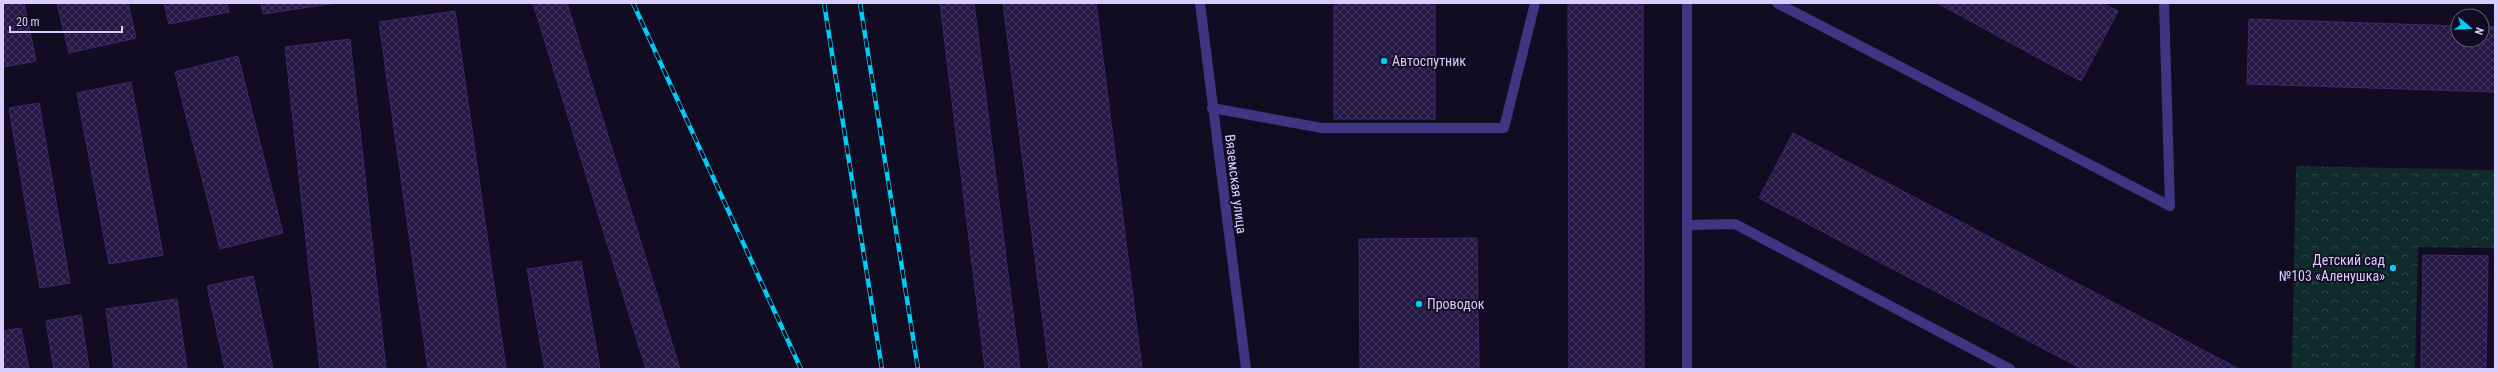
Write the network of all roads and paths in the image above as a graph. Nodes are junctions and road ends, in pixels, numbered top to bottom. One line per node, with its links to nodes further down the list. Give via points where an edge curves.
1 (1200, 3): 6 (street, Вяземская улица)
2 (1535, 3): 6 (street, via 1504,128 1322,128)
3 (1687, 3): 7 (street)
4 (1777, 3): 5 (street, via 2170,206)
5 (2164, 3)
6 (1212, 108): 8 (street, Вяземская улица)
7 (1688, 225): 9 (street); 10 (street, via 1735,224)
8 (1246, 369)
9 (1687, 369)
10 (2010, 369)

